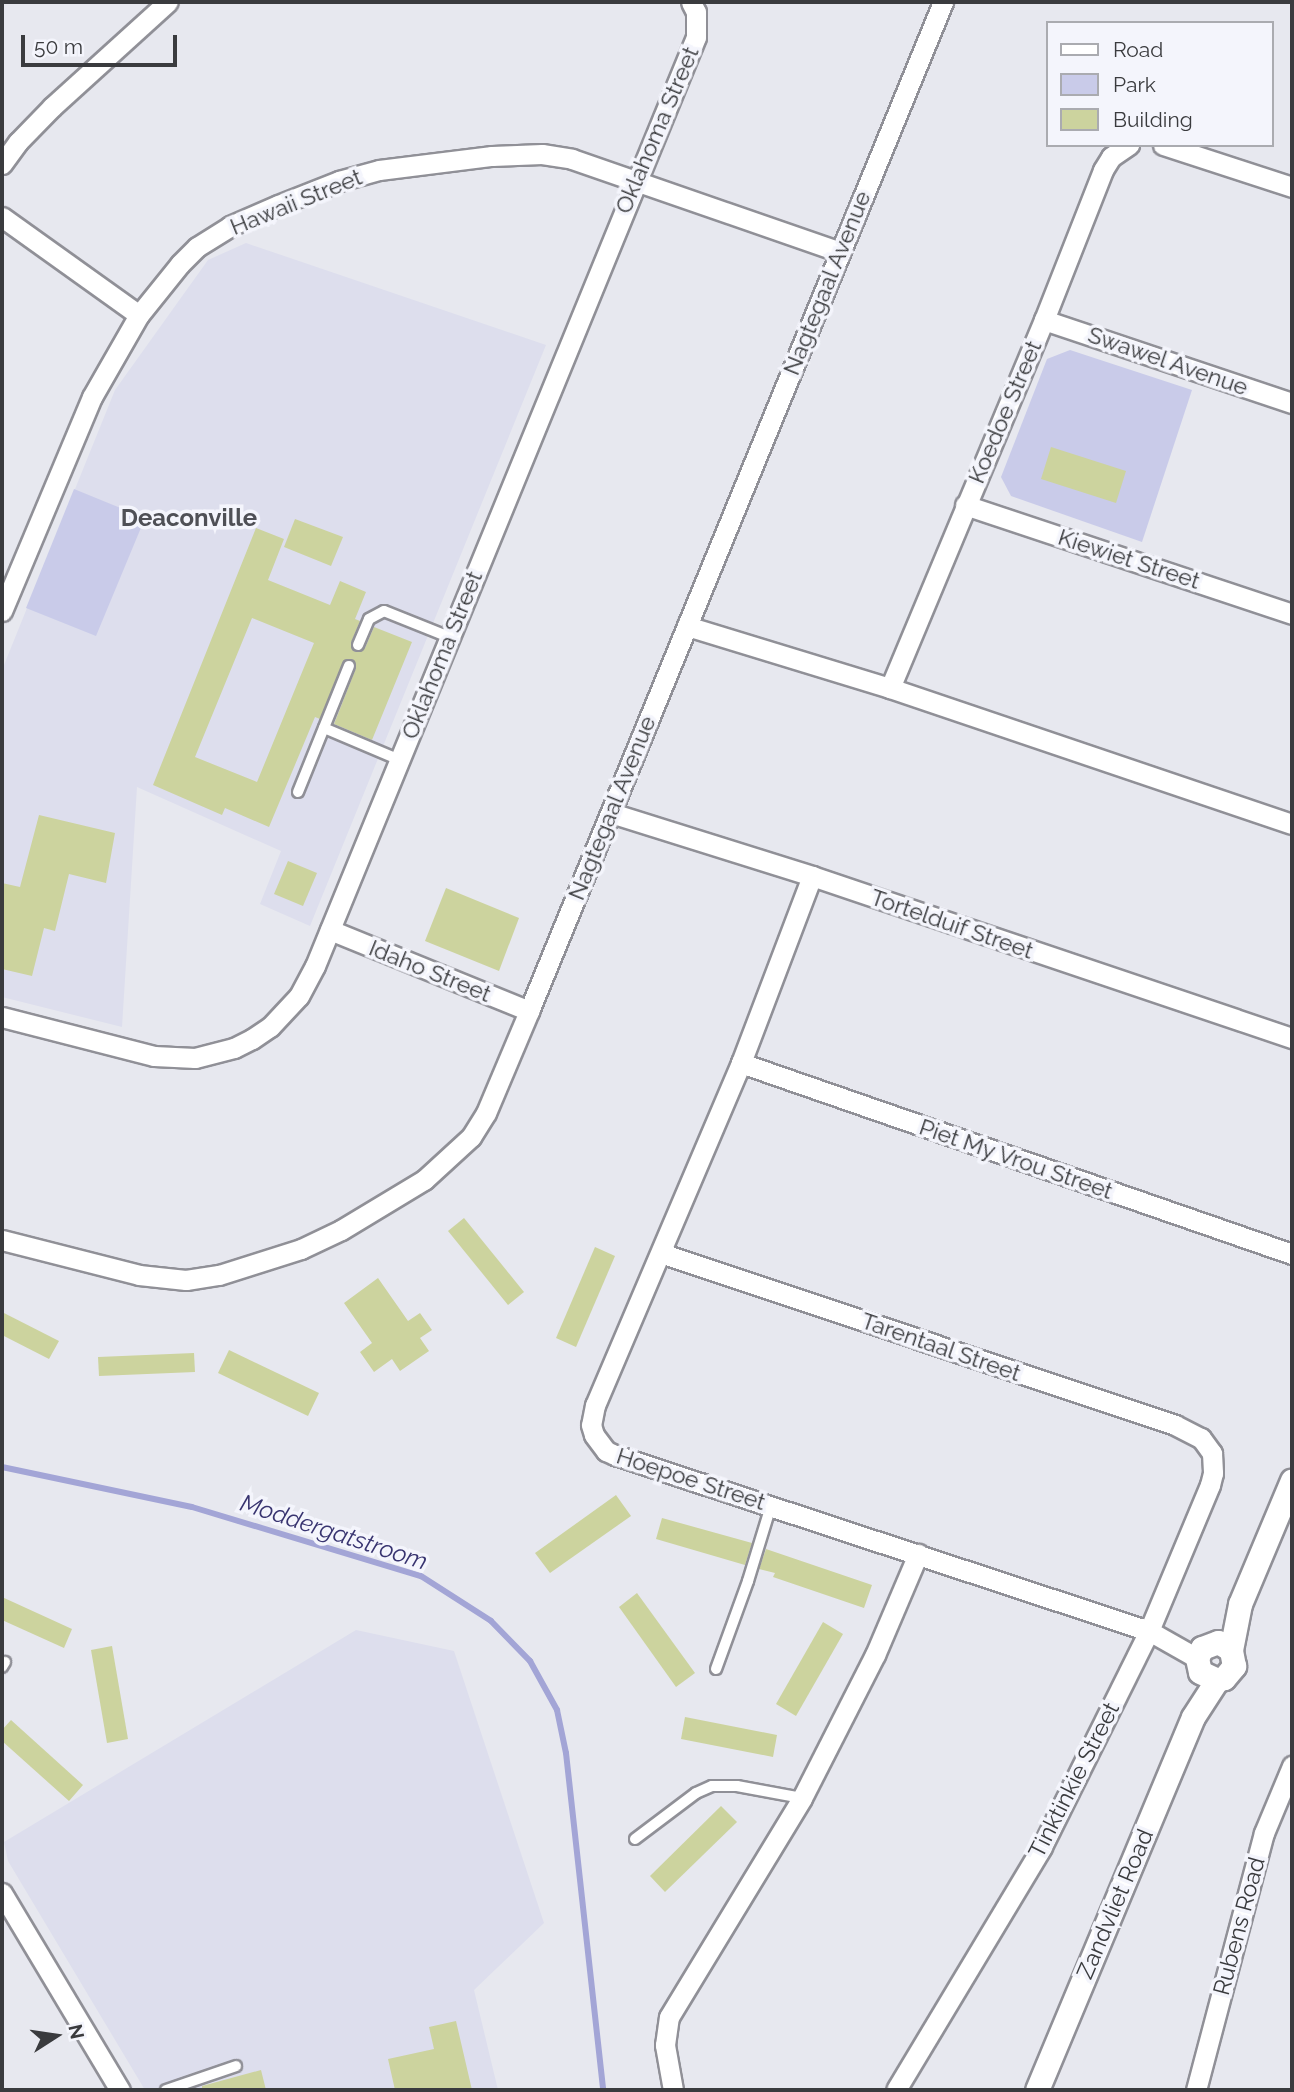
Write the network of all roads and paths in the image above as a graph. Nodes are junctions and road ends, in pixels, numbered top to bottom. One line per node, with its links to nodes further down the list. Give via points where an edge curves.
1 (168, 2): 6 (street, via 52,107)
2 (943, 2): 10 (street, Nagtegaal Avenue)
3 (693, 7): 7 (street, Oklahoma Street, via 696,37)
4 (1126, 147): 12 (street, Koedoe Street, via 1111,157 1103,170)
5 (1169, 147): 8 (street)
6 (2, 164)
7 (635, 180): 10 (street, Hawaii Street); 11 (street, Hawaii Street, via 542,153 410,164 360,174 278,205 214,236 180,264); 18 (street, Oklahoma Street)
8 (1292, 187)
9 (2, 217): 11 (street)
10 (840, 252): 17 (street, Nagtegaal Avenue)
11 (139, 316): 15 (street, Hawaii Street, via 92,397)
12 (1044, 320): 13 (street, Swawel Avenue); 14 (street, Koedoe Street)
13 (1292, 403)
14 (965, 505): 16 (street, Kiewiet Street); 21 (street, Koedoe Street)
15 (2, 611)
16 (1292, 614)
17 (687, 626): 21 (street); 25 (street, Nagtegaal Avenue)
18 (449, 637): 19 (lane, via 384,611 369,619); 23 (street, Oklahoma Street)
19 (358, 645)
20 (349, 666): 22 (lane)
21 (890, 688): 26 (street)
22 (324, 728): 23 (lane); 24 (lane)
23 (400, 760): 28 (street, Oklahoma Street)
24 (298, 792)
25 (611, 813): 27 (street, Tortelduif Street); 29 (street, Nagtegaal Avenue)
26 (1292, 824)
27 (812, 876): 31 (street, Tortelduif Street); 32 (street, Hoepoe Street)
28 (330, 930): 29 (street, Idaho Street); 30 (street, Oklahoma Street, via 305,986 286,1013 252,1040 215,1054 154,1056)
29 (529, 1011): 33 (street, Nagtegaal Avenue, via 486,1113 471,1137 424,1180 391,1202 301,1249 219,1275 186,1280 139,1275)
30 (2, 1017)
31 (1292, 1038)
32 (741, 1063): 34 (street, Hoepoe Street); 35 (street, Piet My Vrou Street)
33 (2, 1240)
34 (662, 1253): 36 (street, Tarentaal Street, via 1175,1426 1201,1438); 38 (street, Hoepoe Street, via 595,1405 594,1435 615,1455)
35 (1292, 1254)
36 (1212, 1453): 40 (street, Tinktinkie Street, via 1210,1485)
37 (1292, 1480): 41 (street, Zandvliet Road, via 1240,1604)
38 (771, 1506): 39 (street, Hoepoe Street); 42 (lane)
39 (918, 1554): 40 (street, Hoepoe Street); 44 (street, via 875,1655)
40 (1149, 1631): 41 (street, Hoepoe Street); 51 (street, Tinktinkie Street, via 1042,1847)
41 (1210, 1658): 52 (street, Zandvliet Road, via 1193,1717)
42 (716, 1669)
43 (1292, 1766): 53 (street, Rubens Road, via 1264,1833)
44 (802, 1798): 45 (lane, via 712,1786); 50 (street, via 669,2017 665,2045)
45 (635, 1839)
46 (2, 1893): 48 (street)
47 (236, 2066): 49 (lane)
48 (120, 2090)
49 (166, 2090)
50 (673, 2090)
51 (896, 2090)
52 (1037, 2090)
53 (1196, 2090)

